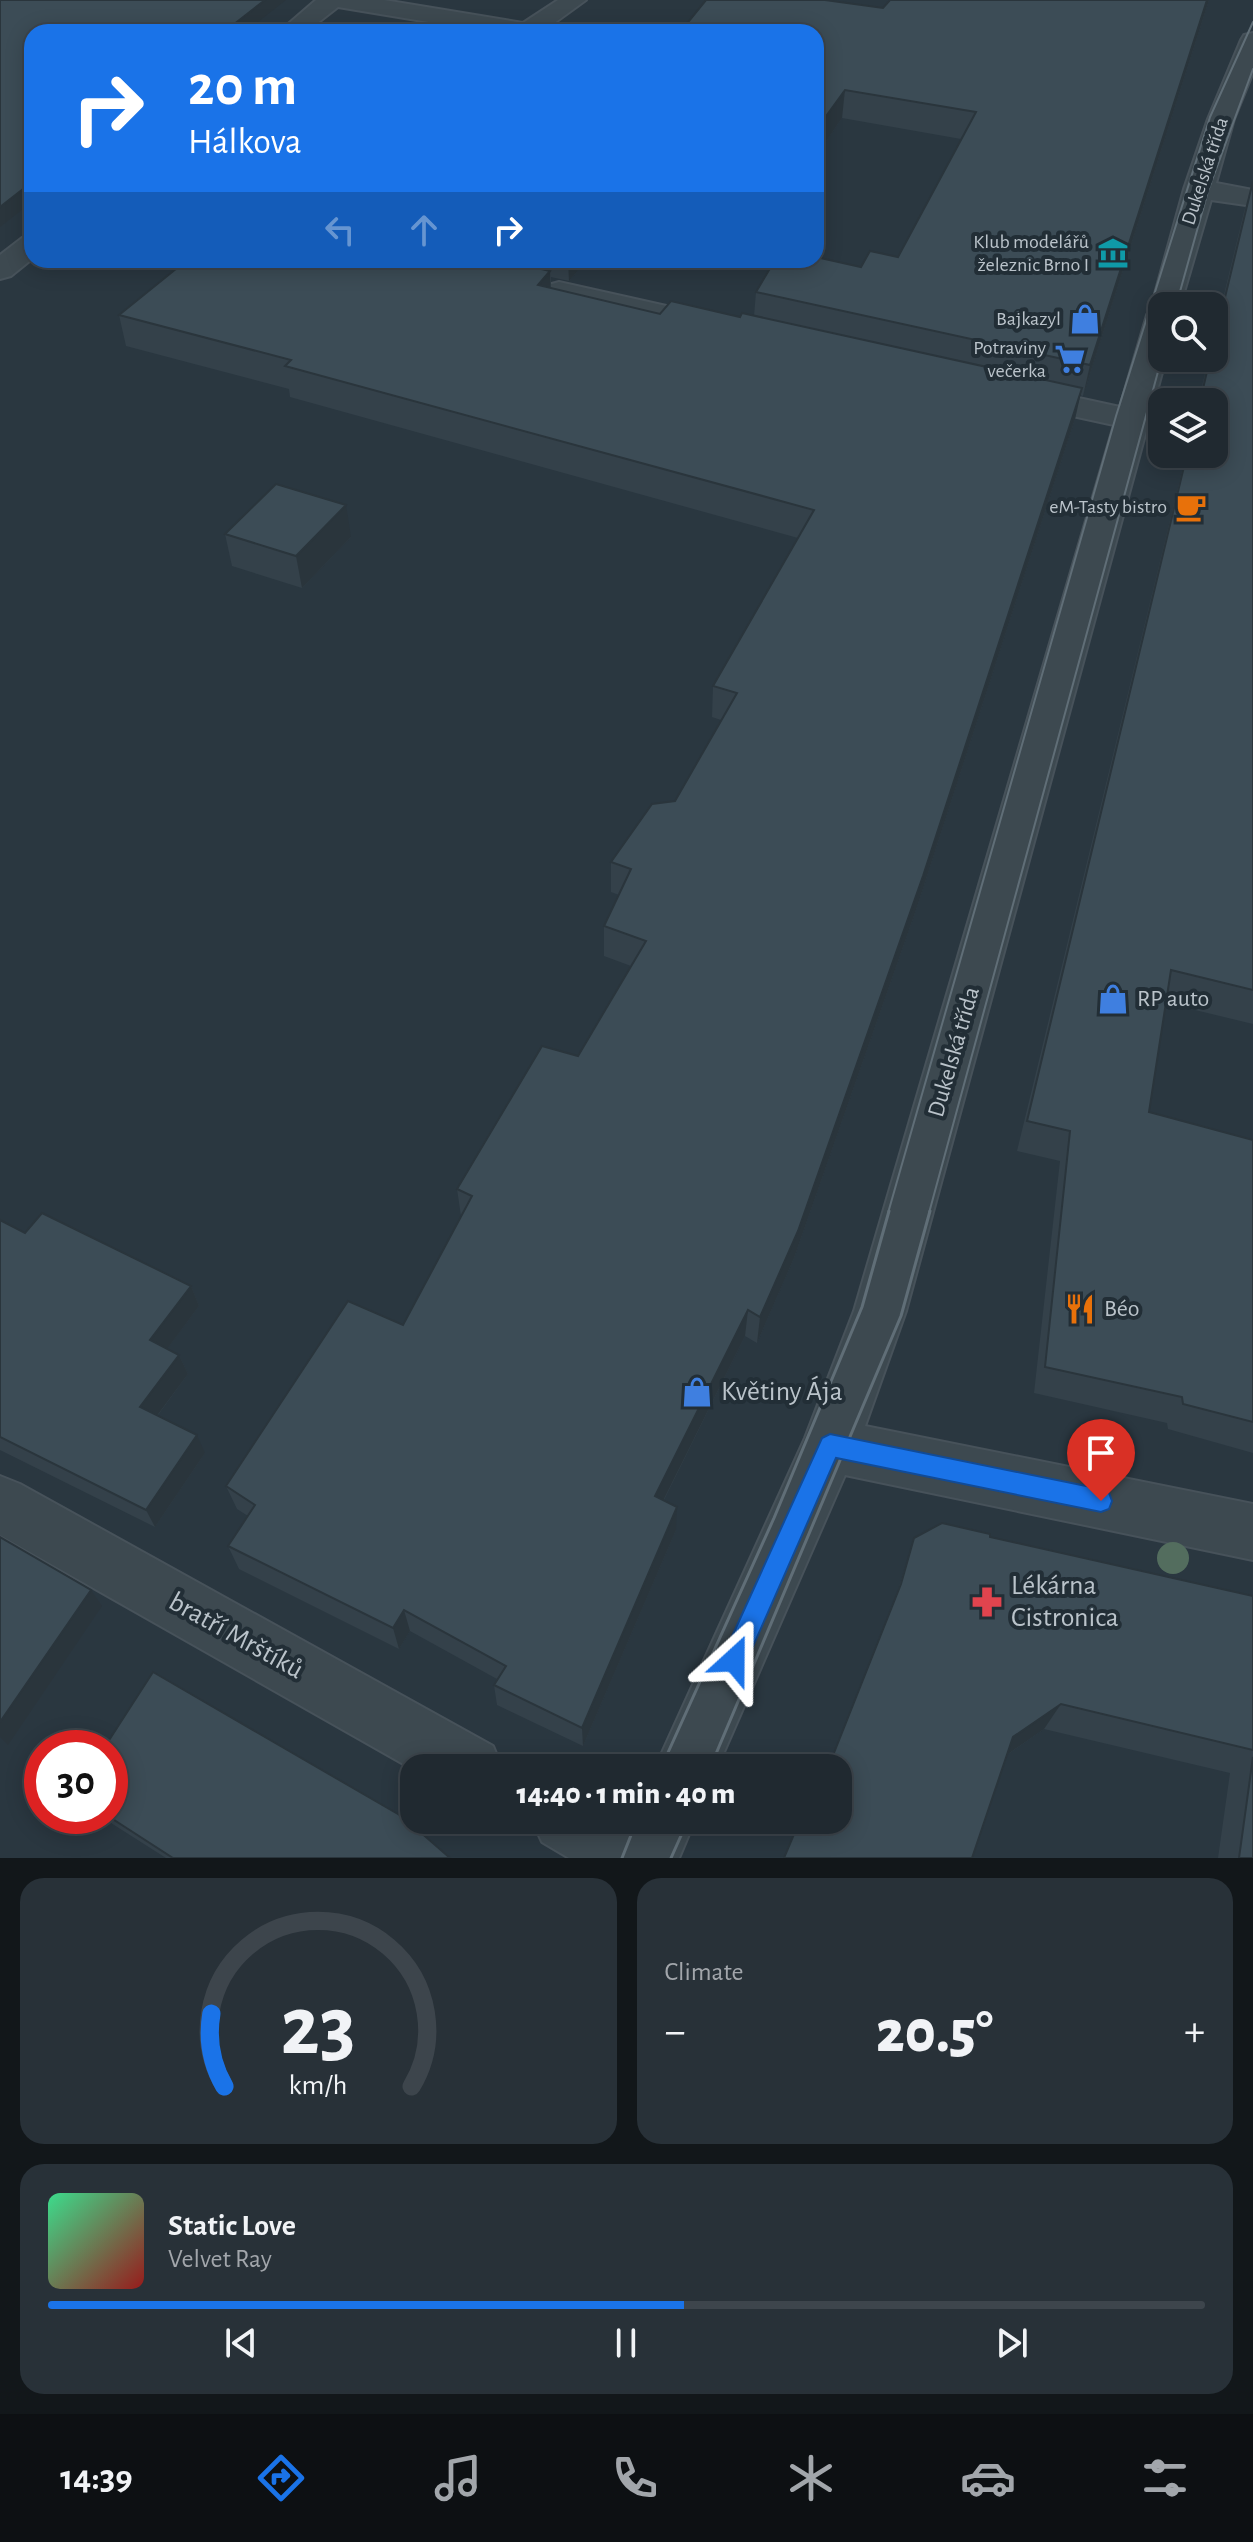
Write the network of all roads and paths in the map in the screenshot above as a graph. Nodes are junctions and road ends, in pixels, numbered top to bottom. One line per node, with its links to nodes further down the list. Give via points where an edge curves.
1 (331, 0): 4 (street)
2 (340, 0): 5 (street)
3 (574, 0): 6 (street)
4 (301, 24)
5 (485, 24)
6 (538, 24)
7 (1253, 40): 8 (street, Dukelská třída, via 1227,140)
8 (1198, 189): 9 (street); 13 (street, Dukelská třída)
9 (1253, 198)
10 (24, 250): 11 (street)
11 (0, 270)
12 (532, 285): 14 (street)
13 (1169, 292)
14 (748, 334)
15 (1148, 360): 17 (street, Dukelská třída)
16 (995, 390): 17 (street)
17 (1130, 419): 18 (street, Dukelská třída, via 880,1311)
18 (830, 1445): 20 (street); 22 (street, Dukelská třída)
19 (0, 1504): 21 (street, bratří Mrštíků)
20 (1253, 1532)
21 (446, 1754)
22 (692, 1754)
23 (589, 1834): 25 (street)
24 (657, 1834): 26 (street)
25 (632, 1858)
26 (646, 1858)

